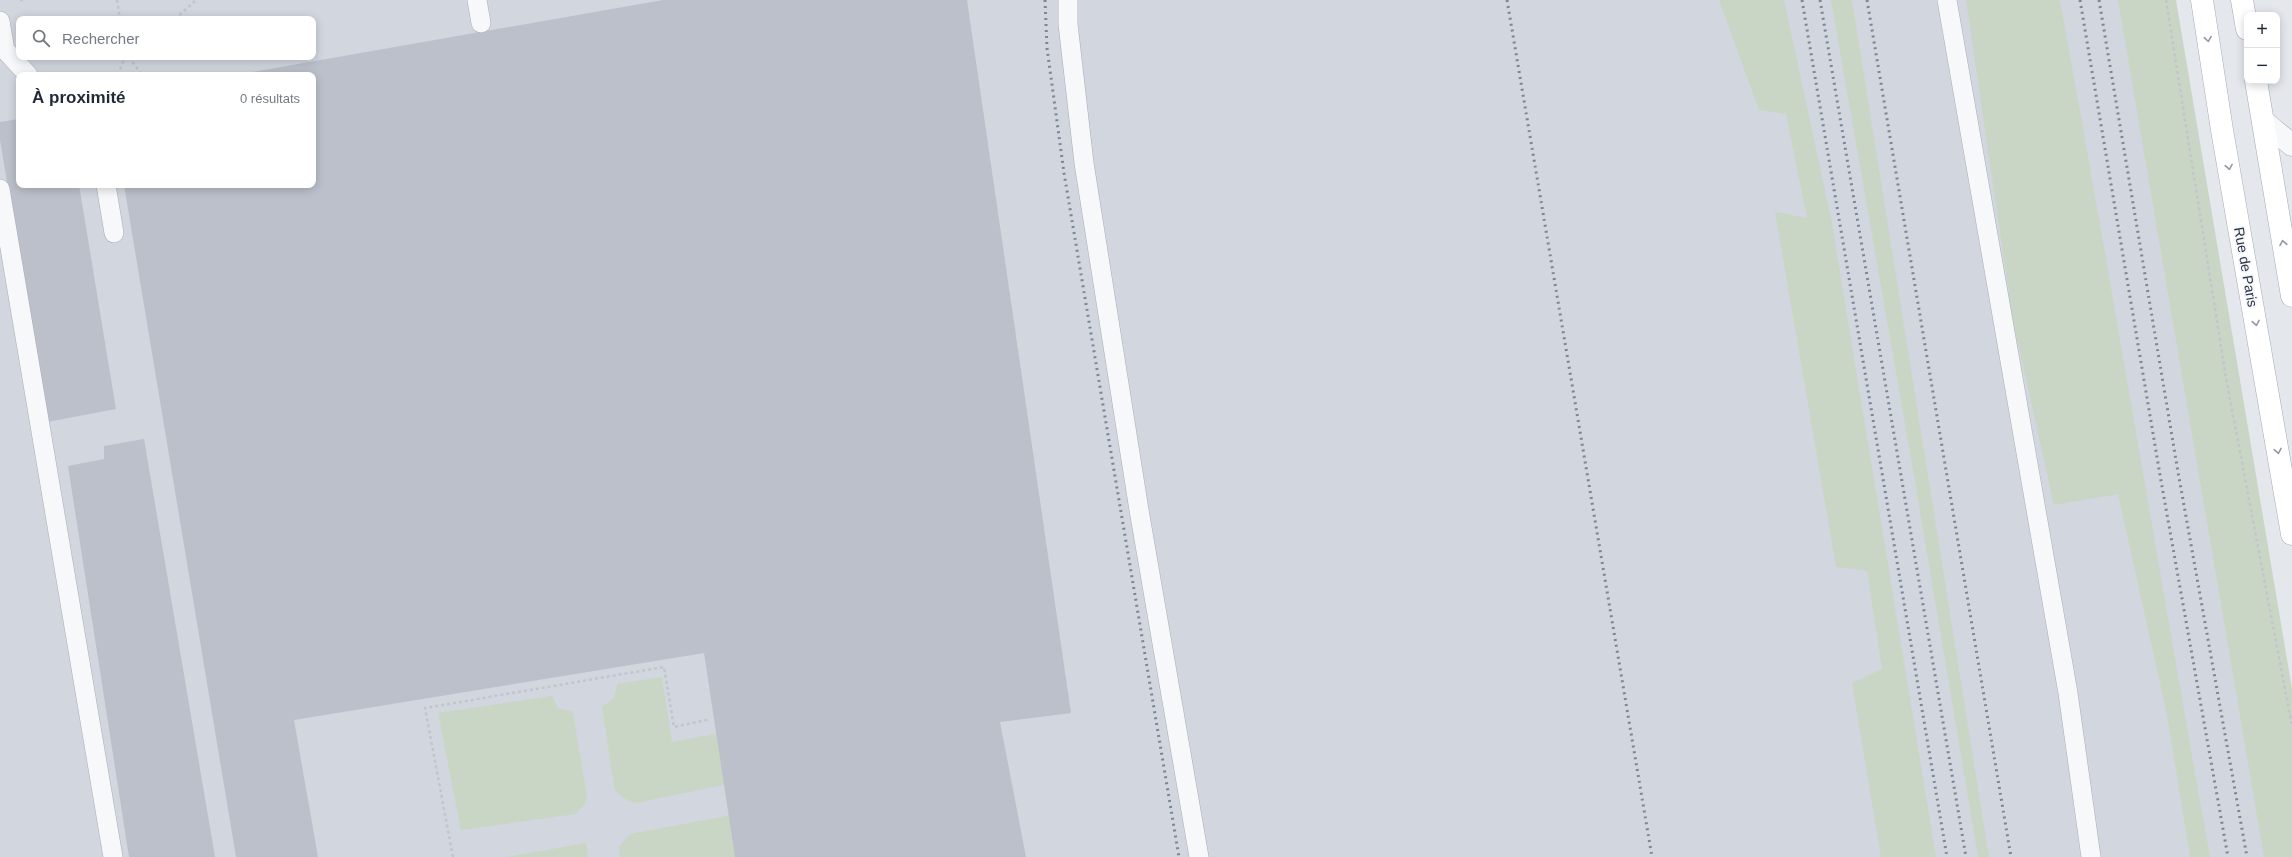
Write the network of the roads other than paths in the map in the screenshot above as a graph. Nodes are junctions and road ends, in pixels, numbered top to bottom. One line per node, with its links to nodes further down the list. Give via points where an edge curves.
1 (477, 0): 8 (lane)
2 (1068, 0): 20 (lane, via 1068,24 1084,163 1139,510)
3 (1947, 0): 21 (lane, via 2068,693)
4 (2202, 0): 18 (main road, Rue de Paris, one-way to 18)
5 (2242, 0): 6 (main road)
6 (2244, 12)
7 (0, 21): 9 (lane)
8 (481, 24)
9 (2, 58): 10 (lane)
10 (23, 72)
11 (2257, 84): 12 (main road)
12 (2263, 121): 13 (street); 17 (main road, one-way to 12)
13 (2292, 145)
14 (106, 188): 16 (lane)
15 (0, 189): 19 (lane)
16 (114, 233)
17 (2292, 296)
18 (2292, 534)
19 (113, 857)
20 (1199, 857)
21 (2092, 857)

